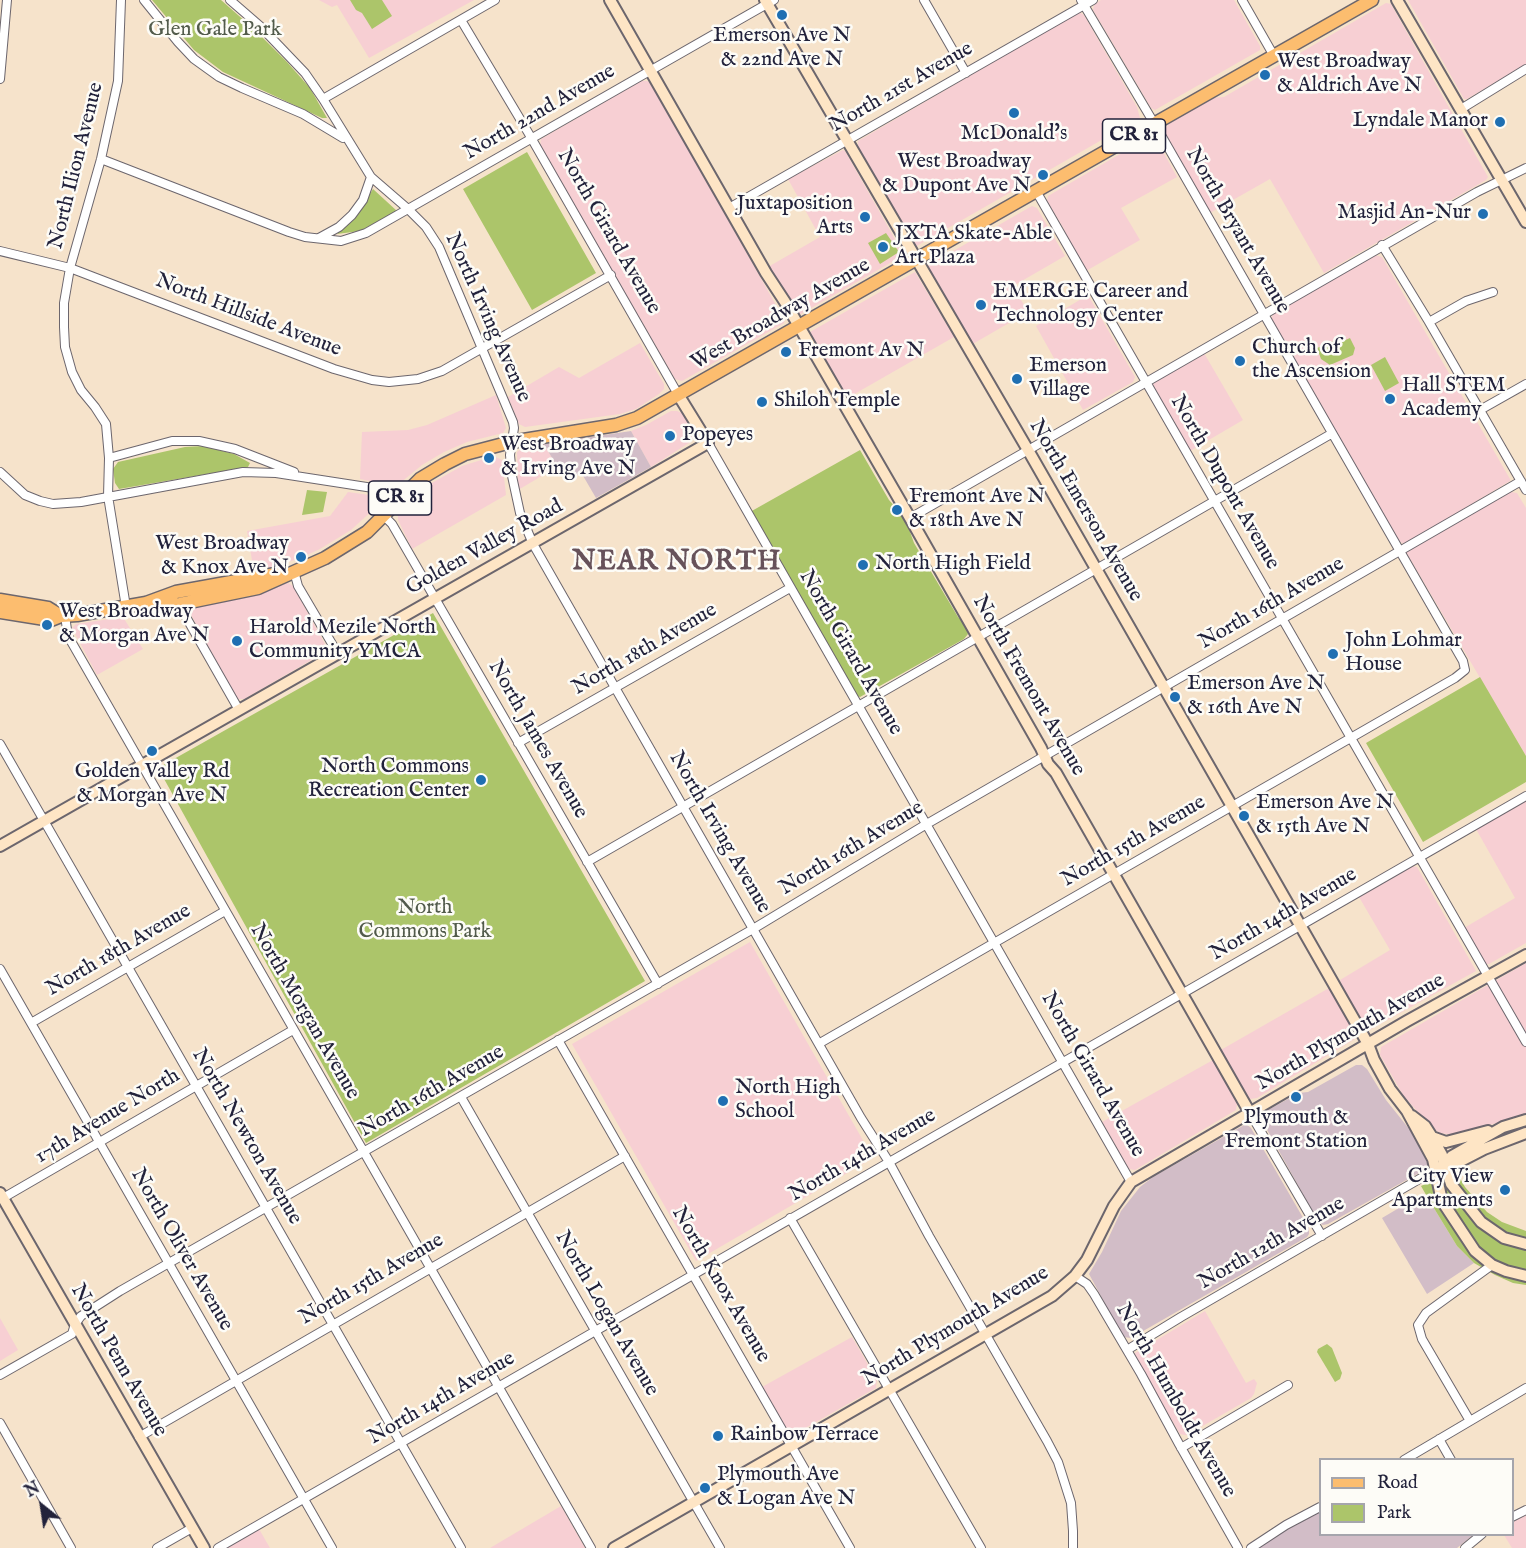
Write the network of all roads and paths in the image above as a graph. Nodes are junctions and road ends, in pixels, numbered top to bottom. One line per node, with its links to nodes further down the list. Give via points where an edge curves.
1 (7, 0): 19 (street)
2 (121, 0): 26 (street, North Ilion Avenue, via 118,81)
3 (144, 0): 24 (street, North Irving Avenue, via 178,42 219,77 303,114)
4 (230, 0): 20 (street, North Irving Avenue, via 283,49)
5 (495, 0): 14 (street)
6 (610, 0): 17 (street, North Fremont Avenue)
7 (924, 0): 18 (street)
8 (1094, 0): 13 (street, North 21st Avenue)
9 (1242, 0): 15 (street)
10 (1372, 0): 15 (main road, West Broadway Avenue / CR 81)
11 (1398, 0): 21 (street)
12 (769, 1): 17 (street, North 22nd Avenue); 25 (street, North Emerson Avenue)
13 (1083, 3): 18 (street, North 21st Avenue); 22 (street, North Bryant Avenue)
14 (461, 20): 20 (street); 23 (street, North Girard Avenue)
15 (1274, 56): 22 (main road, West Broadway Avenue / CR 81)
16 (1526, 69): 21 (street)
17 (650, 71): 23 (street, North 22nd Avenue); 31 (street, North Fremont Avenue)
18 (966, 73): 25 (street, North 21st Avenue)
19 (0, 79)
20 (323, 99): 24 (street, North Irving Avenue)
21 (1461, 109): 29 (street)
22 (1155, 124): 30 (main road, West Broadway Avenue / CR 81); 41 (street, North Bryant Avenue)
23 (532, 139): 32 (street, North 22nd Avenue); 39 (street, North Girard Avenue)
24 (347, 140): 28 (street, North Irving Avenue)
25 (847, 140): 31 (street, North 21st Avenue); 37 (street, North Emerson Avenue)
26 (101, 159): 34 (street, North 22nd Avenue, via 289,232); 38 (street, North Ilion Avenue)
27 (1526, 168): 29 (street)
28 (371, 177): 32 (street, North Irving Avenue); 34 (street, via 363,200 352,215)
29 (1502, 179): 33 (street); 35 (street)
30 (1036, 191): 37 (main road, West Broadway Avenue / CR 81); 45 (street, North Dupont Avenue)
31 (729, 208): 43 (street, North Fremont Avenue)
32 (408, 209): 34 (street, North 22nd Avenue, via 356,238); 44 (street, North Irving Avenue, via 439,247)
33 (1526, 222)
34 (318, 238)
35 (1382, 245): 41 (street); 42 (street)
36 (0, 251): 38 (street, North Hillside Avenue)
37 (916, 260): 43 (main road, West Broadway Avenue / CR 81); 52 (street, North Emerson Avenue)
38 (70, 268): 44 (street, North Hillside Avenue, via 372,380 418,379); 53 (street, North Ilion Avenue, via 64,303 65,346 81,390 106,424)
39 (611, 275): 44 (street); 47 (street, North Girard Avenue)
40 (1493, 292): 42 (street, via 1466,301)
41 (1264, 314): 45 (street); 49 (street, North Bryant Avenue)
42 (1429, 322): 48 (street)
43 (799, 327): 47 (main road, West Broadway Avenue / CR 81); 62 (street, North Fremont Avenue)
44 (482, 349): 50 (street, North Irving Avenue, via 513,422)
45 (1145, 382): 52 (street); 59 (street, North Dupont Avenue)
46 (1526, 384): 48 (street)
47 (679, 396): 50 (main road, West Broadway Avenue / CR 81, via 616,425); 51 (street, North Girard Avenue)
48 (1480, 410): 56 (street)
49 (1331, 434): 59 (street); 64 (street, North Bryant Avenue)
50 (511, 442): 60 (main road, West Broadway Avenue / CR 81, via 450,461 420,479); 63 (street, North Irving Avenue, via 515,496)
51 (708, 443): 63 (street, Golden Valley Road); 67 (street, North Girard Avenue)
52 (1028, 450): 62 (street); 65 (street, North Emerson Avenue)
53 (109, 458): 55 (street, via 172,441 199,441 236,449); 58 (street, North Ilion Avenue)
54 (0, 472): 58 (street, via 25,495 40,501 65,503)
55 (310, 478): 58 (street, via 243,472); 60 (street, via 373,488)
56 (1521, 481): 57 (street); 64 (street, North 16th Avenue)
57 (1526, 490)
58 (108, 496): 72 (street, North Ilion Avenue)
59 (1214, 501): 65 (street); 75 (street, North Dupont Avenue)
60 (394, 505): 61 (main road, West Broadway Avenue / CR 81)
61 (383, 515): 66 (main road, West Broadway Avenue / CR 81, via 347,546); 68 (street, North James Avenue)
62 (910, 518): 76 (street, North Fremont Avenue)
63 (533, 544): 68 (street, Golden Valley Road); 79 (street, North Irving Avenue)
64 (1399, 552): 75 (street, North 16th Avenue); 78 (street, North Bryant Avenue)
65 (1096, 570): 76 (street); 80 (street, North Emerson Avenue)
66 (294, 571): 70 (main road, West Broadway Avenue / CR 81, via 176,592); 71 (main road, West Broadway Avenue / CR 81, via 258,588); 77 (street, via 298,586)
67 (790, 588): 79 (street, North 18th Avenue); 81 (street, North Girard Avenue)
68 (435, 598): 77 (street, Golden Valley Road); 84 (street, North James Avenue)
69 (0, 600): 74 (main road, West Broadway Avenue / CR 81, via 48,608)
70 (146, 603): 71 (main road, West Broadway Avenue / CR 81); 72 (main road, West Broadway Avenue / CR 81)
71 (180, 604): 82 (street)
72 (126, 607): 74 (main road, West Broadway Avenue / CR 81)
73 (0, 612): 74 (main road, West Broadway Avenue / CR 81, via 51,620)
74 (63, 616): 87 (street, North Morgan Avenue, via 68,636)
75 (1282, 620): 80 (street, North 16th Avenue); 83 (street, North Dupont Avenue)
76 (976, 638): 81 (street); 86 (street, North Fremont Avenue)
77 (338, 654): 82 (street, Golden Valley Road)
78 (1465, 670): 83 (street, North 15th Avenue)
79 (615, 688): 84 (street, North 18th Avenue); 90 (street, North Irving Avenue)
80 (1164, 688): 86 (street, North 16th Avenue); 89 (street, North Emerson Avenue)
81 (858, 707): 90 (street); 92 (street, North Girard Avenue)
82 (239, 710): 87 (street, Golden Valley Road)
83 (1351, 737): 89 (street, North 15th Avenue); 94 (street, North Dupont Avenue)
84 (518, 743): 95 (street, North James Avenue)
85 (0, 744): 91 (street, North Newton Avenue)
86 (1044, 757): 92 (street, North 16th Avenue); 96 (street, North Fremont Avenue)
87 (142, 766): 91 (street, Golden Valley Road); 97 (street, North Morgan Avenue)
88 (1526, 796): 94 (street, North 14th Avenue)
89 (1232, 806): 96 (street, North 15th Avenue); 98 (street, North Emerson Avenue)
90 (684, 807): 95 (street); 99 (street, North Irving Avenue)
91 (44, 821): 93 (street, Golden Valley Road); 102 (street, North Newton Avenue)
92 (926, 825): 99 (street, North 16th Avenue); 100 (street, North Girard Avenue)
93 (0, 846)
94 (1420, 857): 98 (street, North 14th Avenue); 104 (street, North Dupont Avenue)
95 (587, 862): 105 (street, North James Avenue)
96 (1113, 875): 100 (street, North 15th Avenue); 106 (street, North Fremont Avenue)
97 (225, 911): 102 (street, North 18th Avenue); 108 (street, North Morgan Avenue)
98 (1301, 926): 106 (street, North 14th Avenue); 112 (street, North Emerson Avenue)
99 (753, 929): 105 (street, North 16th Avenue); 111 (street, North Irving Avenue)
100 (994, 943): 111 (street, North 15th Avenue); 113 (street, North Girard Avenue)
101 (1526, 955): 104 (street, North Plymouth Avenue)
102 (128, 967): 107 (street, North 18th Avenue); 114 (street, North Newton Avenue)
103 (0, 969): 107 (street, North Oliver Avenue)
104 (1488, 976): 110 (street, North Dupont Avenue); 112 (street, North Plymouth Avenue)
105 (658, 984): 109 (street, North 16th Avenue)
106 (1182, 994): 113 (street, North 14th Avenue); 117 (street, North Fremont Avenue)
107 (31, 1023): 122 (street, North Oliver Avenue)
108 (293, 1030): 114 (street, 17th Avenue North); 123 (street, North Morgan Avenue)
109 (558, 1041): 115 (street, North 16th Avenue); 124 (street, North Knox Avenue)
110 (1526, 1042)
111 (820, 1043): 125 (street, North Irving Avenue)
112 (1368, 1044): 116 (street, North Emerson Avenue); 117 (street, North Plymouth Avenue)
113 (1062, 1061): 125 (street, North 14th Avenue); 127 (street, North Girard Avenue)
114 (196, 1085): 122 (street, 17th Avenue North); 129 (street, North Newton Avenue)
115 (461, 1097): 123 (street, North 16th Avenue); 130 (street, North Logan Avenue)
116 (1407, 1111): 121 (street); 126 (street)
117 (1250, 1113): 127 (street, North Plymouth Avenue); 132 (street, North Fremont Avenue)
118 (1526, 1120): 119 (street)
119 (1503, 1127): 121 (street, via 1446,1142); 126 (street, via 1452,1156)
120 (1526, 1133): 126 (street)
121 (1432, 1137): 126 (street, via 1442,1155)
122 (99, 1142): 128 (street, 17th Avenue North); 134 (street, North Oliver Avenue)
123 (363, 1152): 129 (street, North 16th Avenue); 136 (street, North Morgan Avenue)
124 (625, 1156): 130 (street, North 15th Avenue); 137 (street, North Knox Avenue)
125 (889, 1162): 131 (street, North 14th Avenue); 143 (street, North Irving Avenue)
126 (1440, 1168): 132 (street, North 12th Avenue); 133 (street, via 1481,1222 1504,1238); 135 (street, via 1442,1201 1475,1251)
127 (1131, 1182): 138 (street, North Plymouth Avenue)
128 (2, 1196): 140 (street, North Penn Avenue)
129 (266, 1207): 134 (street, North 16th Avenue); 141 (street, North Newton Avenue)
130 (527, 1212): 136 (street, North 15th Avenue); 142 (street, North Logan Avenue)
131 (790, 1218): 137 (street, North 14th Avenue); 150 (street)
132 (1322, 1236): 144 (street, North 12th Avenue)
133 (1526, 1244)
134 (169, 1264): 140 (street, North 16th Avenue, via 81,1316); 146 (street, North Oliver Avenue)
135 (1492, 1265): 139 (street); 151 (street, via 1426,1313 1419,1325 1422,1339)
136 (430, 1268): 141 (street, North 15th Avenue); 148 (street, North Morgan Avenue)
137 (693, 1275): 142 (street, North 14th Avenue); 156 (street, North Knox Avenue)
138 (1075, 1276): 143 (street, North Plymouth Avenue, via 1052,1296); 144 (street, North Humboldt Avenue, via 1089,1287)
139 (1526, 1276)
140 (75, 1324): 145 (street, via 72,1334); 153 (street, North Penn Avenue)
141 (333, 1324): 146 (street, North 15th Avenue); 155 (street, North Newton Avenue)
142 (595, 1331): 148 (street, North 14th Avenue); 161 (street, North Logan Avenue)
143 (985, 1334): 150 (street, North Plymouth Avenue); 176 (street, North Irving Avenue, via 1058,1462 1071,1503)
144 (1127, 1350): 157 (street, North Humboldt Avenue)
145 (0, 1375)
146 (236, 1381): 153 (street, North 15th Avenue); 160 (street, North Oliver Avenue)
147 (1288, 1384): 157 (street)
148 (498, 1387): 155 (street, North 14th Avenue); 171 (street, North Morgan Avenue)
149 (1526, 1388): 151 (street)
150 (888, 1390): 156 (street, North Plymouth Avenue); 175 (street)
151 (1470, 1421): 154 (street)
152 (0, 1424): 165 (street)
153 (139, 1437): 163 (street, North Penn Avenue)
154 (1439, 1438): 158 (street); 159 (street)
155 (401, 1443): 160 (street, North 14th Avenue); 170 (street, North Newton Avenue)
156 (791, 1446): 161 (street, North Plymouth Avenue); 174 (street, North Knox Avenue)
157 (1181, 1448): 177 (street, North Humboldt Avenue)
158 (1407, 1458)
159 (1449, 1458)
160 (304, 1499): 168 (street, North 14th Avenue); 169 (street, North Oliver Avenue)
161 (694, 1502): 172 (street, North Plymouth Avenue); 173 (street, North Logan Avenue)
162 (1319, 1508): 178 (street)
163 (192, 1528): 166 (street); 167 (street, North Penn Avenue)
164 (1480, 1536): 179 (street)
165 (72, 1548)
166 (157, 1548)
167 (204, 1548)
168 (218, 1548)
169 (332, 1548)
170 (461, 1548)
171 (591, 1548)
172 (614, 1548)
173 (720, 1548)
174 (850, 1548)
175 (981, 1548)
176 (1072, 1548)
177 (1238, 1548)
178 (1251, 1548)
179 (1465, 1548)

